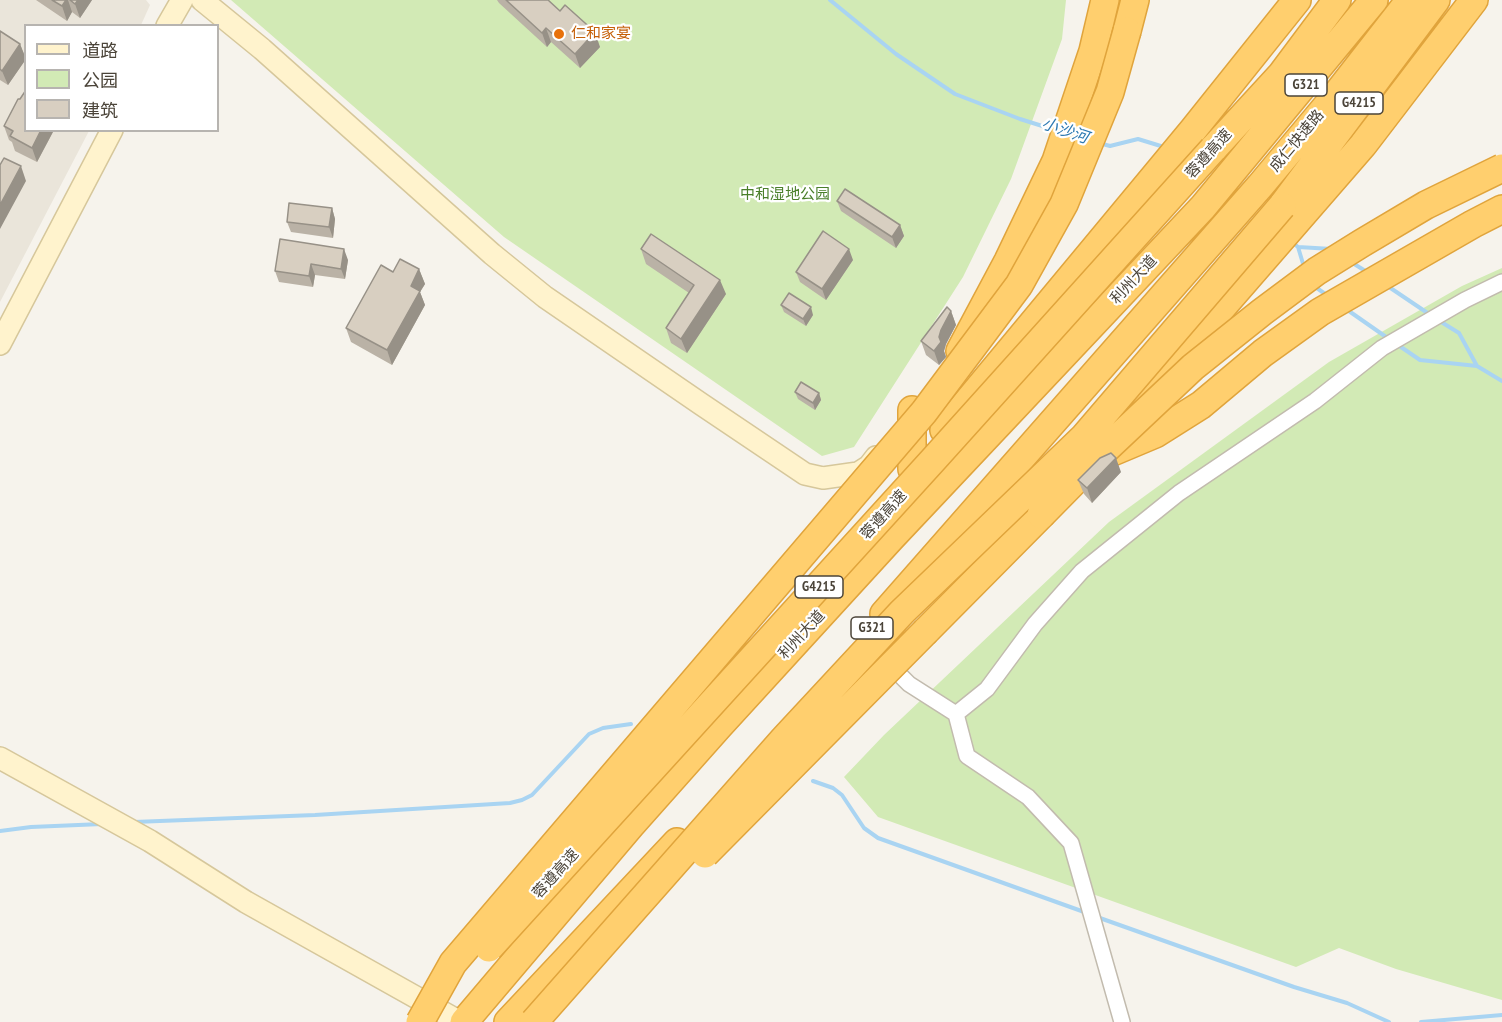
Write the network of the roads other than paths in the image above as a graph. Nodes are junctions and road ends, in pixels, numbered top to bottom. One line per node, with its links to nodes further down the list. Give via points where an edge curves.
1 (182, 0): 11 (main road)
2 (202, 0): 21 (main road, via 545,297 805,474 823,478 858,473 869,466)
3 (1105, 0): 20 (highway, via 1094,51 1056,161)
4 (1135, 0): 30 (highway, bridge, via 1110,92 1064,204 1019,285 924,412 453,963)
5 (1297, 0): 23 (highway)
6 (1336, 0): 30 (highway, 蓉遵高速 / G4215, bridge, via 1281,75)
7 (1374, 0): 14 (highway, 成仁快速路 / G321)
8 (1410, 0): 17 (highway, 成仁快速路 / G321, via 1343,87)
9 (1436, 0): 16 (highway, G4215)
10 (1474, 0): 16 (highway, via 1363,145)
11 (168, 24)
12 (111, 132): 19 (main road)
13 (1502, 168): 29 (highway, bridge, via 1426,205 1317,271 1193,367 983,571 630,931)
14 (1203, 207): 24 (highway, 利州大道 / G321)
15 (1502, 209): 22 (highway, via 1320,312 1192,411 1155,434)
16 (1289, 213): 22 (highway, via 1265,258); 29 (highway, G4215, bridge, via 1084,436 902,612)
17 (1226, 224): 25 (highway, 利州大道 / G321)
18 (1502, 282): 27 (street, via 1382,348 1315,401 1179,493 1082,571 1035,624 987,689)
19 (0, 344)
20 (960, 351): 21 (main road)
21 (912, 409): 23 (highway)
22 (1078, 466): 25 (highway)
23 (912, 469): 24 (highway)
24 (891, 538): 31 (highway, 利州大道 / G321, via 631,825)
25 (890, 609): 26 (highway, 利州大道 / G321)
26 (863, 638): 27 (street, via 909,684); 32 (highway, 利州大道 / G321)
27 (956, 714): 34 (street, via 967,756 1028,797 1071,843)
28 (0, 758): 31 (main road)
29 (552, 1000): 33 (highway, G4215, bridge)
30 (421, 1022)
31 (462, 1022)
32 (508, 1022)
33 (534, 1022)
34 (1122, 1022)

